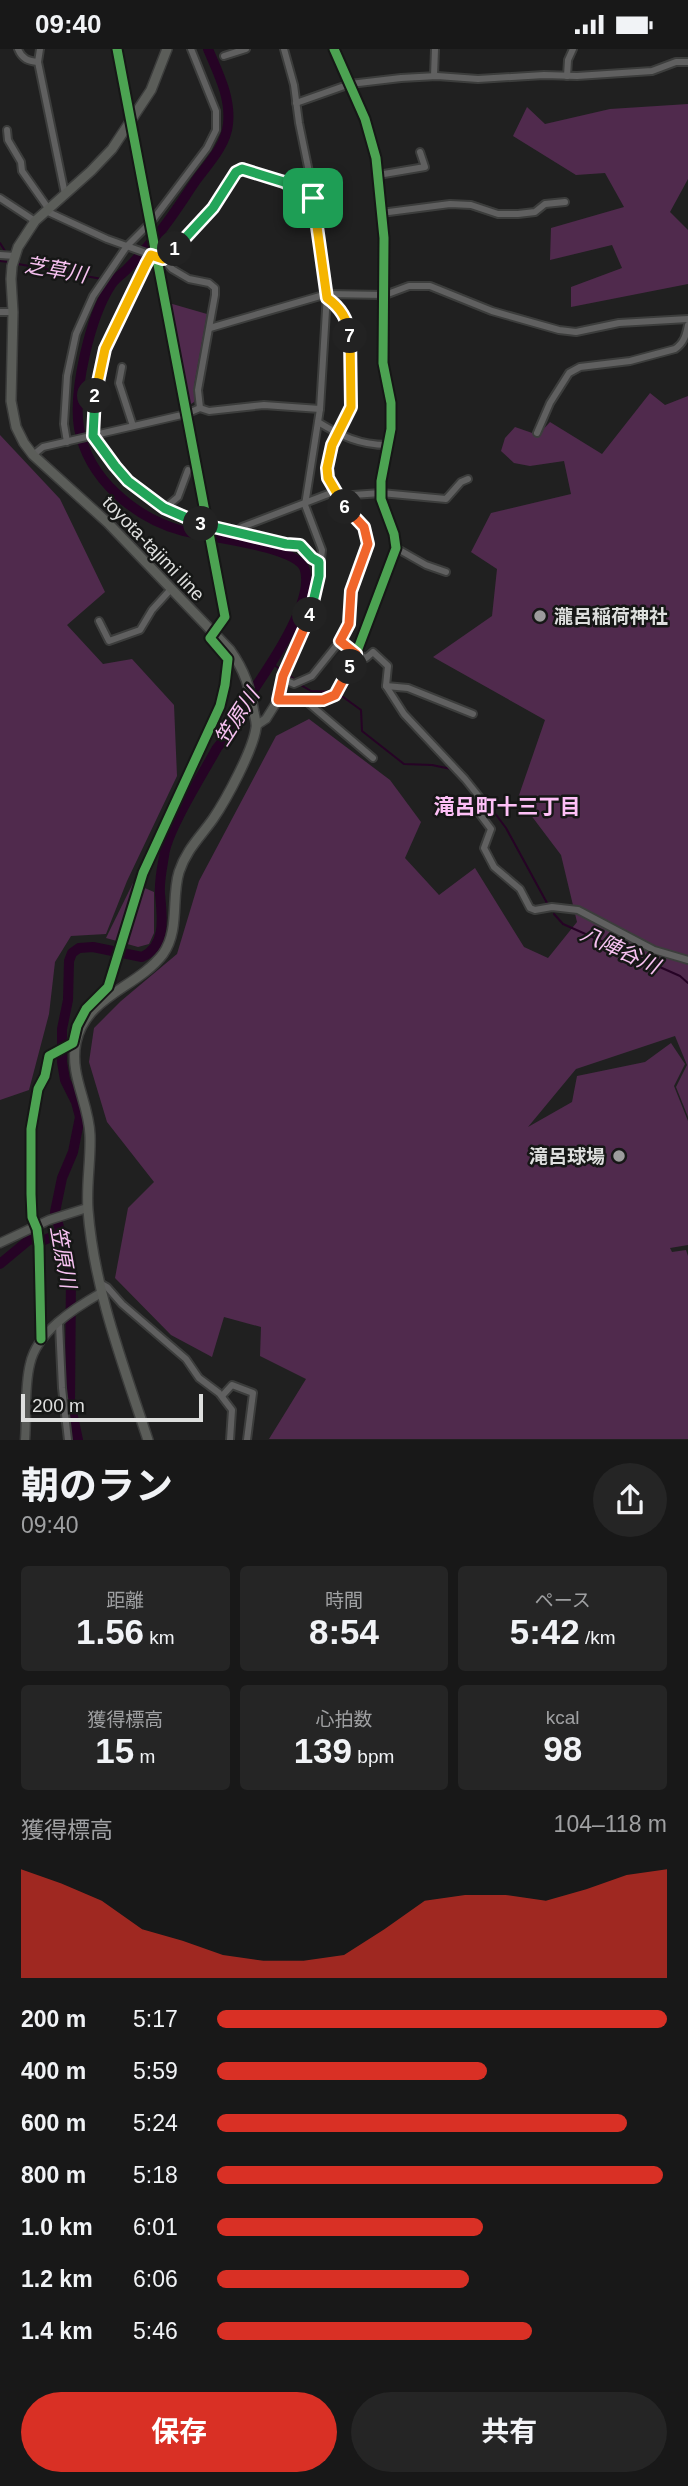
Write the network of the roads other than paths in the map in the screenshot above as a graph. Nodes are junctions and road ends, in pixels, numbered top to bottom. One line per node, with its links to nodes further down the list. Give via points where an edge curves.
1 (18, 49): 11 (street, via 27,61)
2 (40, 49): 11 (street)
3 (167, 49): 20 (main road, toyota-tajimi line, via 133,120 112,149)
4 (191, 49): 27 (street, via 216,111 216,130 152,221)
5 (246, 49): 10 (street)
6 (284, 49): 16 (street)
7 (334, 49): 15 (street)
8 (435, 49): 13 (street)
9 (573, 49): 14 (street)
10 (224, 56)
11 (38, 62): 20 (street)
12 (688, 62): 14 (street, via 652,71)
13 (434, 76): 14 (street); 15 (street)
14 (566, 76)
15 (351, 84): 16 (street); 19 (street, via 365,119)
16 (296, 103): 22 (street)
17 (7, 130): 24 (street, via 22,171)
18 (420, 152): 19 (street, via 425,167)
19 (377, 175): 25 (street)
20 (65, 194): 24 (main road, toyota-tajimi line)
21 (0, 198): 26 (street)
22 (313, 198): 30 (street, via 284,182 242,169 213,208); 32 (street)
23 (565, 202): 25 (street, via 516,214 450,204)
24 (47, 209): 26 (main road, toyota-tajimi line); 27 (street)
25 (381, 213): 31 (street)
26 (35, 221): 29 (main road, toyota-tajimi line)
27 (127, 246): 28 (street); 46 (street, via 101,284 73,347 65,400)
28 (151, 255): 30 (street); 45 (street, via 105,349)
29 (9, 257): 34 (main road, toyota-tajimi line)
30 (163, 259): 37 (street, via 180,274 215,288)
31 (385, 295): 32 (street); 35 (street, via 409,286 430,286 492,311 576,333 619,323); 47 (street, via 383,363 391,403)
32 (327, 296): 37 (street); 40 (street); 43 (street, via 346,319 350,336 351,407)
33 (0, 312): 34 (street)
34 (13, 312): 48 (main road, toyota-tajimi line, via 11,401 16,427)
35 (688, 319)
36 (688, 325): 44 (street, via 675,349 569,373)
37 (210, 328): 39 (street, via 198,390)
38 (122, 367): 42 (street, via 119,383)
39 (200, 408): 40 (street, via 264,405); 42 (street)
40 (320, 409): 41 (street)
41 (318, 422): 43 (street); 53 (street)
42 (133, 426): 45 (street)
43 (337, 433): 47 (street, via 366,445); 51 (street, via 327,468)
44 (537, 433)
45 (93, 436): 46 (street); 54 (street, via 128,481)
46 (67, 442): 48 (street, via 43,447)
47 (387, 445): 52 (street)
48 (33, 455): 59 (main road, toyota-tajimi line)
49 (188, 470): 54 (street, via 178,497)
50 (468, 479): 52 (street, via 446,499)
51 (337, 493): 52 (street); 53 (street); 61 (street, via 346,510 364,527 368,544 351,591 349,624)
52 (381, 493): 56 (street)
53 (305, 505): 55 (street); 57 (street, via 322,550)
54 (164, 508): 55 (street)
55 (236, 532): 57 (street, via 300,545)
56 (396, 548): 58 (street); 62 (street)
57 (319, 562): 63 (street, via 309,619)
58 (446, 572)
59 (170, 589): 60 (street, via 144,627 127,636 108,641); 68 (main road, toyota-tajimi line, via 240,664 250,686)
60 (99, 621)
61 (340, 641): 62 (street); 63 (street, via 312,676 294,684)
62 (356, 654): 64 (street, via 366,658 373,652 388,666); 66 (street, via 337,692 323,700)
63 (284, 675): 65 (street)
64 (386, 686): 67 (street, via 408,688); 70 (street, via 404,714 481,799 479,813 491,829 484,848 494,867 520,889 530,908 578,910 654,950)
65 (278, 700): 66 (street); 68 (street, via 266,719)
66 (306, 701): 69 (street)
67 (473, 714)
68 (256, 720): 71 (main road, toyota-tajimi line, via 253,740 226,795 179,871 172,937 149,968 88,1014 76,1041 74,1060 90,1135)
69 (373, 758)
70 (688, 960)
71 (87, 1208): 72 (street); 73 (main road, toyota-tajimi line)
72 (0, 1243)
73 (98, 1282): 74 (main road, toyota-tajimi line); 76 (street)
74 (100, 1293): 75 (street); 79 (main road, toyota-tajimi line)
75 (59, 1324): 77 (street, via 41,1339 30,1364); 78 (street)
76 (222, 1396): 80 (street, via 232,1409); 81 (street, via 232,1385 253,1394)
77 (25, 1440)
78 (68, 1440)
79 (148, 1440)
80 (230, 1440)
81 (247, 1440)

